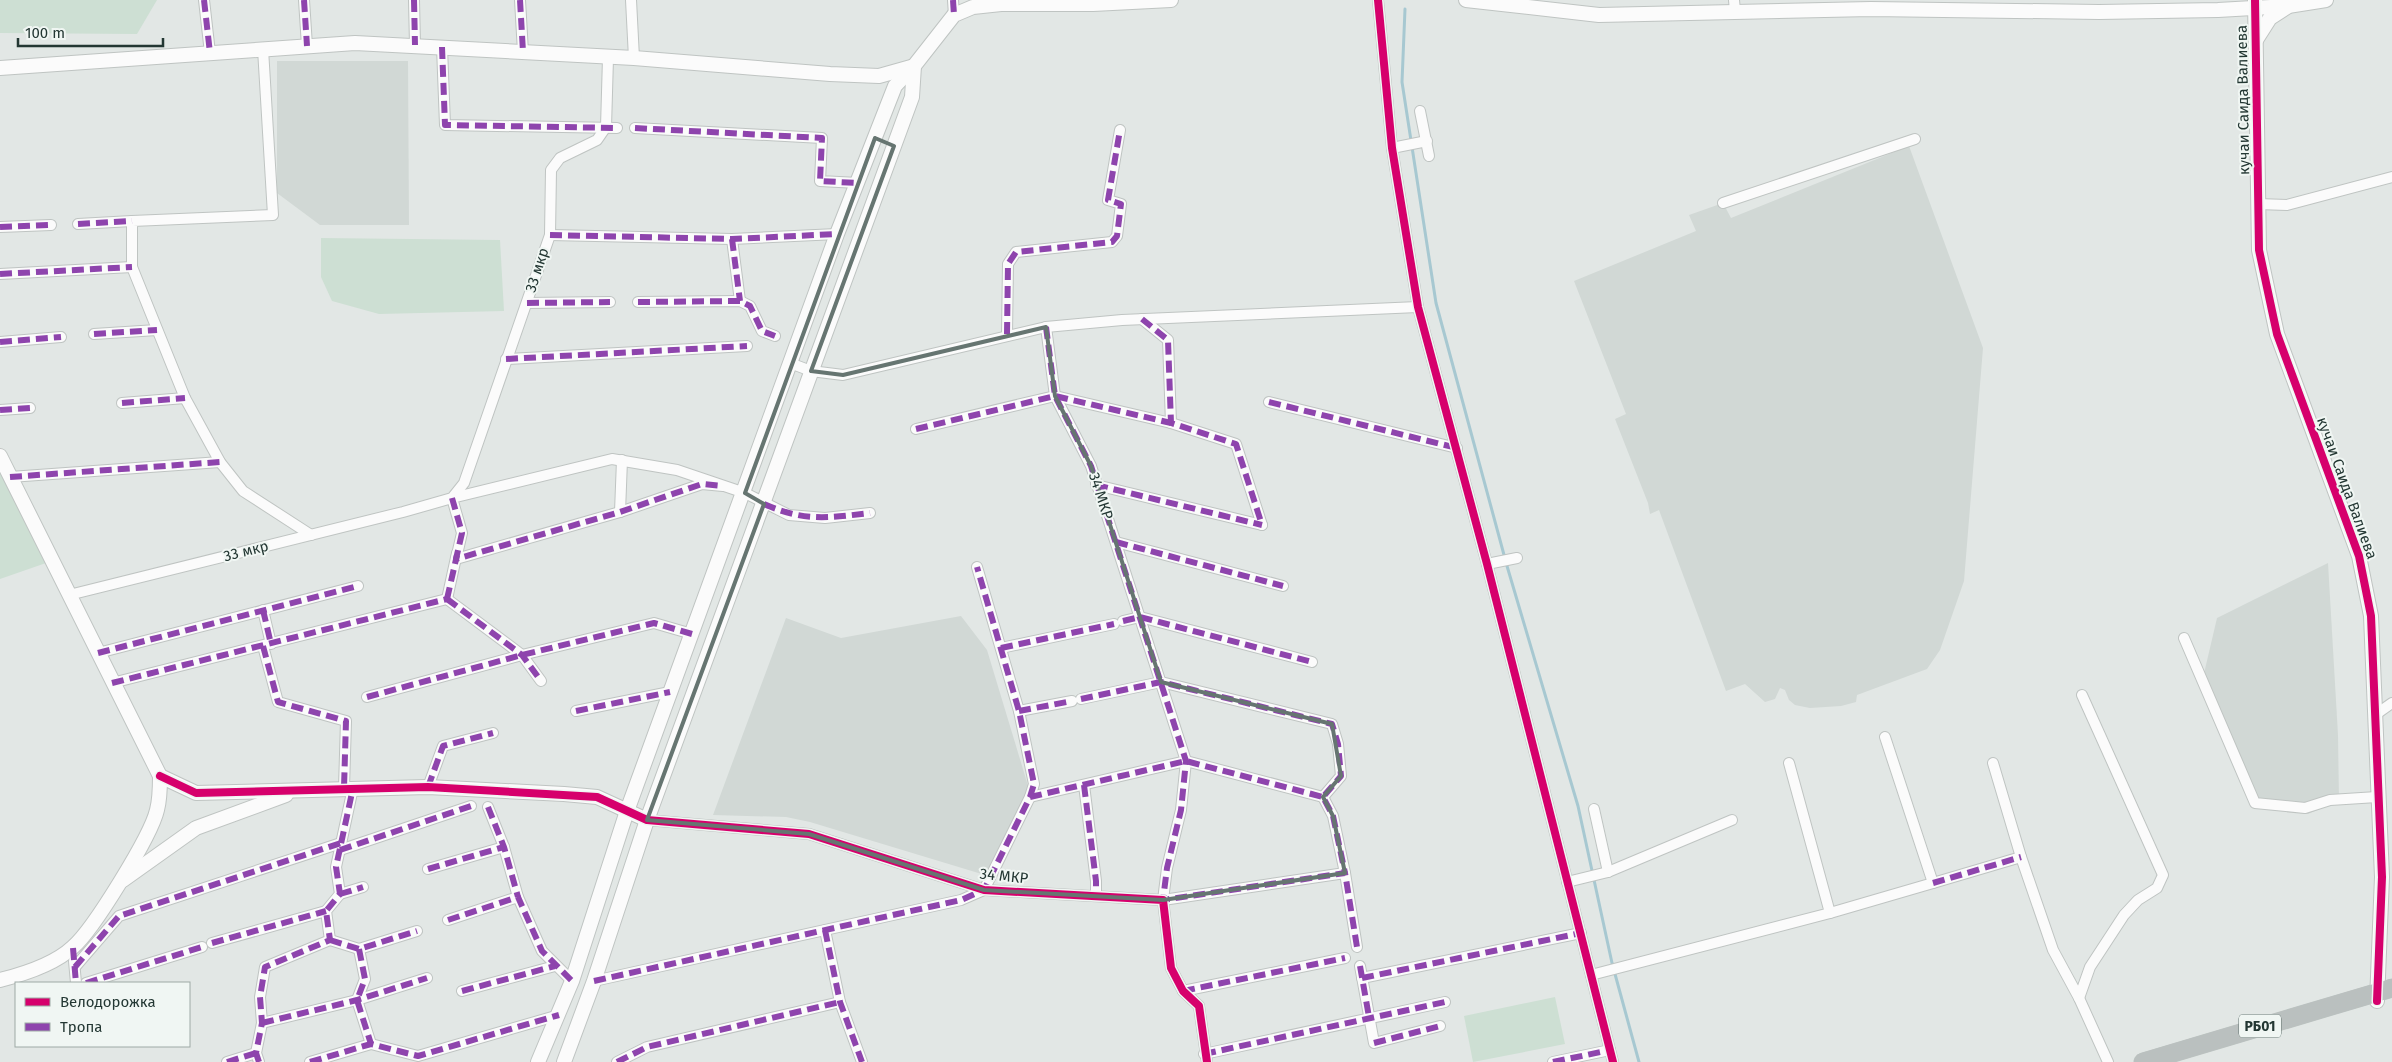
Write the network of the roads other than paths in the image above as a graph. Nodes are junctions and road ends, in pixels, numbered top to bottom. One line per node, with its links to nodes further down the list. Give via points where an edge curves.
1 (204, 0): 22 (street)
2 (304, 0): 19 (street)
3 (414, 0): 18 (street)
4 (520, 0): 23 (street)
5 (631, 0): 25 (street)
6 (953, 0): 16 (street)
7 (1171, 0): 16 (main road, via 1002,4 973,7)
8 (1378, 0): 39 (street)
9 (1466, 0): 13 (main road, via 1598,15)
10 (2232, 0): 15 (main road)
11 (2326, 0): 14 (main road)
12 (2255, 4): 14 (main road); 15 (main road); 17 (main road, кучаи Саида Валиева)
13 (1735, 5): 15 (main road)
14 (2288, 6): 17 (main road, via 2270,18)
15 (2218, 10)
16 (954, 15): 26 (main road)
17 (2255, 40): 44 (main road, кучаи Саида Валиева)
18 (415, 45): 19 (main road, via 355,43); 20 (main road)
19 (307, 46): 21 (main road)
20 (442, 47): 23 (main road); 31 (street, via 445,124)
21 (263, 49): 22 (main road); 45 (street, via 273,216)
22 (210, 52): 27 (main road)
23 (523, 52): 24 (main road)
24 (608, 58): 25 (main road); 31 (street)
25 (634, 58): 28 (main road)
26 (914, 66): 28 (main road); 29 (main road, via 895,86); 38 (main road, via 912,97)
27 (0, 68)
28 (879, 76): 29 (main road, via 890,90)
29 (889, 99): 35 (main road)
30 (1420, 111): 37 (street)
31 (606, 127): 32 (street); 50 (street, 33 мкр, via 597,140 560,158 551,170)
32 (617, 128)
33 (635, 128): 42 (street, via 822,138 820,181)
34 (1120, 130): 63 (street, via 1108,200 1120,204 1117,236 1112,242 1016,252 1008,264)
35 (874, 138): 38 (main road); 42 (main road)
36 (1914, 139): 43 (street)
37 (1417, 144): 39 (street); 40 (street)
38 (894, 146): 70 (main road)
39 (1392, 148): 58 (street)
40 (1429, 156)
41 (2392, 177): 44 (street, via 2287,205)
42 (858, 183): 49 (main road)
43 (1723, 203)
44 (2258, 204): 119 (main road, кучаи Саида Валиева, via 2259,250 2277,334 2359,556 2371,616)
45 (132, 221): 46 (street); 52 (street)
46 (78, 224)
47 (51, 225): 48 (street)
48 (0, 227)
49 (837, 234): 51 (street); 69 (main road)
50 (550, 235): 51 (street); 57 (street, 33 мкр)
51 (732, 239): 54 (street)
52 (132, 266): 53 (street); 61 (street)
53 (0, 274)
54 (740, 301): 56 (street); 64 (street, via 750,306 762,331)
55 (610, 302): 57 (street)
56 (638, 302)
57 (527, 303): 68 (street, 33 мкр)
58 (1418, 307): 59 (street); 79 (street)
59 (1142, 319): 60 (street); 77 (street, via 1168,340)
60 (1046, 327): 63 (street); 71 (street, 34 МКР)
61 (157, 330): 62 (street); 72 (street)
62 (94, 334)
63 (1007, 334): 70 (street, via 843,375)
64 (775, 336)
65 (62, 337): 66 (street)
66 (0, 342)
67 (747, 346): 68 (street)
68 (506, 359): 87 (street, 33 мкр, via 464,483)
69 (790, 363): 70 (street); 86 (main road)
70 (811, 371): 88 (main road)
71 (1055, 396): 77 (street); 78 (street); 84 (street, 34 МКР, via 1091,466)
72 (185, 398): 74 (street); 82 (street)
73 (1269, 402): 79 (street)
74 (122, 403)
75 (30, 408): 76 (street)
76 (0, 410)
77 (1171, 422): 84 (street, via 1236,444 1262,525)
78 (916, 429)
79 (1456, 448): 95 (street)
80 (0, 456): 83 (main road)
81 (622, 460): 85 (street, 33 мкр, via 676,470); 87 (street, 33 мкр, via 612,459); 89 (street)
82 (220, 462): 83 (street); 91 (street, via 243,492)
83 (10, 477): 99 (main road)
84 (1096, 485): 92 (street, 34 МКР)
85 (723, 486): 86 (street, 33 мкр); 89 (street, via 702,484)
86 (745, 493): 88 (street, 33 мкр); 103 (main road)
87 (452, 498): 91 (street, 33 мкр); 94 (street, via 462,533)
88 (764, 504): 90 (street, via 789,514 825,518); 136 (main road)
89 (620, 512): 94 (street)
90 (870, 513)
91 (311, 535): 99 (street, 33 мкр)
92 (1116, 542): 98 (street); 102 (street, 34 МКР)
93 (1517, 558): 95 (street)
94 (456, 559): 100 (street)
95 (1487, 564): 144 (street)
96 (977, 568): 106 (street, 34 МКР)
97 (358, 586): 101 (street)
98 (1283, 586)
99 (69, 595): 107 (main road)
100 (447, 598): 105 (street); 108 (street)
101 (262, 610): 105 (street); 107 (street)
102 (1140, 617): 106 (street); 109 (street); 112 (street, 34 МКР)
103 (692, 634): 108 (street, via 654,624); 113 (main road)
104 (2184, 638): 131 (street, via 2255,803 2305,808 2330,800)
105 (267, 645): 111 (street); 128 (street, via 278,702 346,721)
106 (1001, 648): 118 (street, 34 МКР)
107 (98, 653): 111 (main road)
108 (522, 656): 110 (street); 115 (street)
109 (1312, 662)
110 (541, 681)
111 (112, 682): 125 (main road)
112 (1161, 682): 118 (street); 122 (street, 34 МКР); 130 (street, via 1332,724 1338,744 1341,776)
113 (670, 692): 117 (street); 135 (main road)
114 (2082, 695): 178 (street, via 2163,875 2157,888 2138,900 2124,915 2090,967)
115 (367, 697)
116 (2392, 703): 119 (street)
117 (576, 711)
118 (1019, 711): 129 (street, 34 МКР, via 1034,784)
119 (2376, 714): 131 (main road, кучаи Саида Валиева)
120 (493, 733): 127 (street, via 443,746)
121 (1885, 737): 146 (street)
122 (1186, 761): 126 (street); 130 (street); 152 (street, via 1181,810)
123 (1993, 762): 140 (street)
124 (1789, 763): 154 (street)
125 (160, 776): 128 (main road, via 196,793); 145 (main road, via 157,811)
126 (1084, 785): 129 (street); 150 (street)
127 (428, 787): 128 (main road); 135 (main road, via 597,797)
128 (348, 788): 138 (street); 145 (main road, via 286,795 196,828)
129 (1030, 797): 148 (street, 34 МКР)
130 (1323, 797): 143 (street, via 1333,816)
131 (2377, 797): 177 (main road, кучаи Саида Валиева)
132 (472, 806): 138 (street)
133 (488, 807): 139 (street)
134 (1594, 809): 142 (street)
135 (627, 811): 136 (main road); 171 (main road)
136 (647, 820): 148 (street, 34 МКР, via 809,834); 172 (main road)
137 (1732, 820): 142 (street)
138 (341, 846): 149 (street, via 336,867); 166 (street, via 119,916)
139 (504, 846): 141 (street); 151 (street)
140 (2021, 857): 146 (street); 178 (street, via 2053,950)
141 (428, 869)
142 (1608, 872): 144 (street)
143 (1345, 873): 152 (street, 34 МКР); 160 (street)
144 (1567, 882): 158 (street)
145 (119, 883): 161 (main road)
146 (1933, 883): 154 (street)
147 (363, 887): 149 (street)
148 (984, 890): 150 (street, 34 МКР); 156 (street, 34 МКР, via 961,900)
149 (340, 894): 153 (street)
150 (1096, 896): 152 (street, 34 МКР)
151 (518, 897): 155 (street); 164 (street, via 542,951)
152 (1163, 900): 176 (street, via 1171,968)
153 (326, 911): 159 (street); 174 (street)
154 (1830, 913): 167 (street)
155 (448, 920)
156 (825, 930): 172 (street, 34 МКР); 180 (street)
157 (417, 931): 162 (street)
158 (1581, 933): 167 (street); 169 (street)
159 (330, 940): 162 (street); 184 (street, via 265,967 260,997)
160 (1356, 946)
161 (73, 948): 166 (street); 170 (main road, via 57,958)
162 (360, 948): 179 (street, via 364,979)
163 (1345, 958): 176 (street)
164 (555, 966): 171 (street); 175 (street)
165 (1360, 966): 169 (street)
166 (74, 967): 173 (street)
167 (1591, 975): 187 (street)
168 (427, 978): 179 (street)
169 (1362, 978): 183 (street)
170 (0, 980)
171 (572, 981): 182 (main road)
172 (594, 981): 193 (main road)
173 (76, 982)
174 (89, 982)
175 (462, 991)
176 (1183, 991): 189 (street, via 1199,1006)
177 (2385, 995): 199 (highway, РБ01); 200 (highway, РБ01)
178 (2079, 998): 198 (street)
179 (357, 1000): 184 (street); 186 (street)
180 (840, 1002): 194 (street, via 647,1047); 195 (street)
181 (1445, 1002): 183 (street)
182 (559, 1015): 186 (street, via 418,1056); 192 (main road)
183 (1369, 1017): 185 (street, via 1374,1043); 189 (street)
184 (262, 1023): 188 (street)
185 (1440, 1026)
186 (371, 1044): 191 (street)
187 (1610, 1050): 196 (street); 197 (street)
188 (257, 1057): 190 (street)
189 (1205, 1058)
190 (227, 1062)
191 (310, 1062)
192 (538, 1062)
193 (564, 1062)
194 (617, 1062)
195 (862, 1062)
196 (1554, 1062)
197 (1613, 1062)
198 (2108, 1062)
199 (2143, 1062)
200 (2172, 1062)

